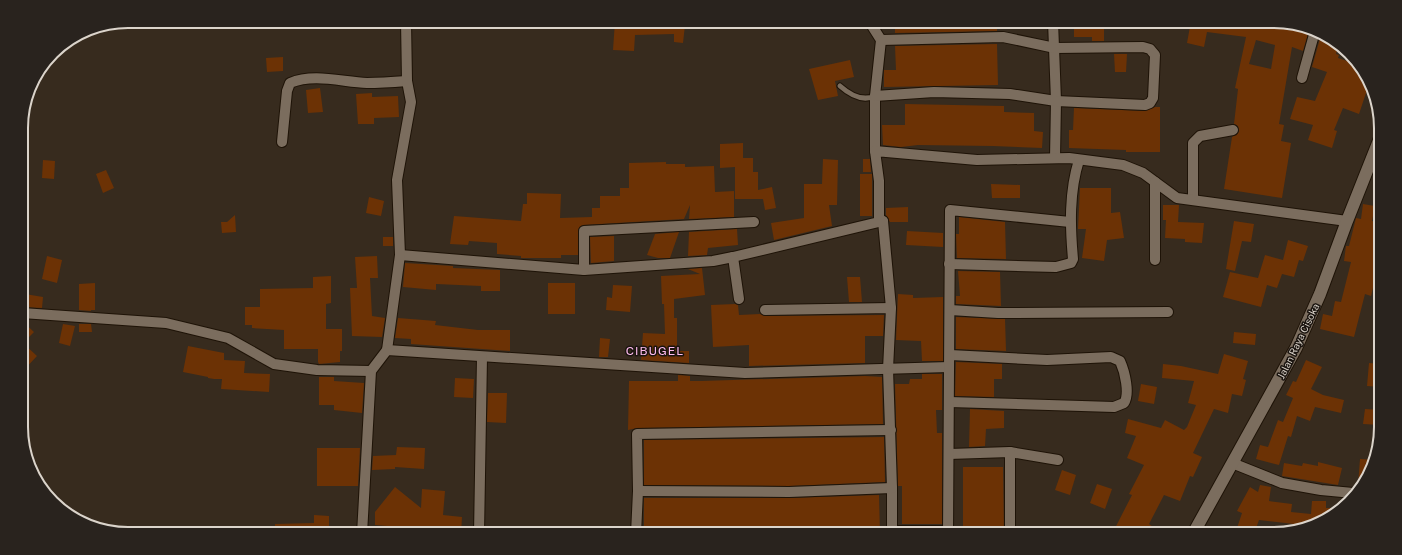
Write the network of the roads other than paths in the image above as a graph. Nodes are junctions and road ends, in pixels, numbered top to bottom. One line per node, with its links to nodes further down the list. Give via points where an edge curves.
1 (406, 28): 8 (street)
2 (873, 28): 5 (street)
3 (1054, 28): 6 (street)
4 (1314, 36): 7 (street)
5 (881, 40): 6 (street, via 1003,37); 10 (street)
6 (1056, 48): 11 (street); 11 (street, via 1143,47 1150,49 1155,55 1153,98 1150,103 1144,105)
7 (1302, 78)
8 (407, 81): 13 (street, via 367,83 320,78 290,83 286,91); 24 (street, via 411,102 397,180)
9 (840, 86): 10 (lane, via 851,96)
10 (875, 96): 11 (street, via 934,92 1010,94); 14 (street)
11 (1056, 101): 16 (street)
12 (1233, 130): 19 (street, via 1200,136 1193,143)
13 (282, 142)
14 (875, 151): 16 (street, via 977,160); 20 (street, via 880,220)
15 (1374, 153): 21 (street, Jalan Raya Cisoka)
16 (1055, 158): 17 (street)
17 (1079, 160): 18 (street, via 1123,164); 23 (street, via 1074,176)
18 (1155, 182): 19 (street, via 1178,198); 26 (street)
19 (1193, 200): 21 (street)
20 (883, 221): 25 (street); 30 (street)
21 (1347, 221): 46 (street, Jalan Raya Cisoka, via 1320,294 1296,348)
22 (754, 222): 28 (street, via 584,231)
23 (1070, 222): 27 (street, via 1073,259 1066,266); 27 (street, via 950,210)
24 (400, 255): 28 (street); 35 (street)
25 (733, 257): 28 (street, via 713,261); 29 (street)
26 (1155, 260)
27 (949, 264): 32 (street)
28 (584, 270)
29 (739, 299)
30 (891, 308): 31 (street); 39 (street)
31 (765, 310)
32 (950, 310): 33 (street, via 998,313); 36 (street)
33 (1168, 312)
34 (28, 313): 40 (street, via 166,323 228,338 274,364 317,370)
35 (387, 350): 37 (street); 40 (street)
36 (950, 355): 38 (street); 41 (street, via 1047,360 1111,357 1120,361 1123,366 1127,395 1124,404 1114,407)
37 (482, 357): 39 (street, via 745,373); 51 (street)
38 (949, 367): 39 (street); 41 (street)
39 (888, 369): 42 (street)
40 (371, 371): 50 (street)
41 (949, 402): 44 (street)
42 (891, 430): 47 (street); 48 (street, via 637,434)
43 (1010, 452): 44 (street); 45 (street); 55 (street)
44 (949, 454): 54 (street)
45 (1058, 460)
46 (1232, 463): 49 (street, via 1282,483); 56 (street, Jalan Raya Cisoka)
47 (892, 488): 48 (street, via 790,492); 53 (street)
48 (638, 491): 52 (street)
49 (1349, 493)
50 (362, 527)
51 (479, 527)
52 (636, 527)
53 (892, 527)
54 (948, 527)
55 (1010, 527)
56 (1198, 527)

